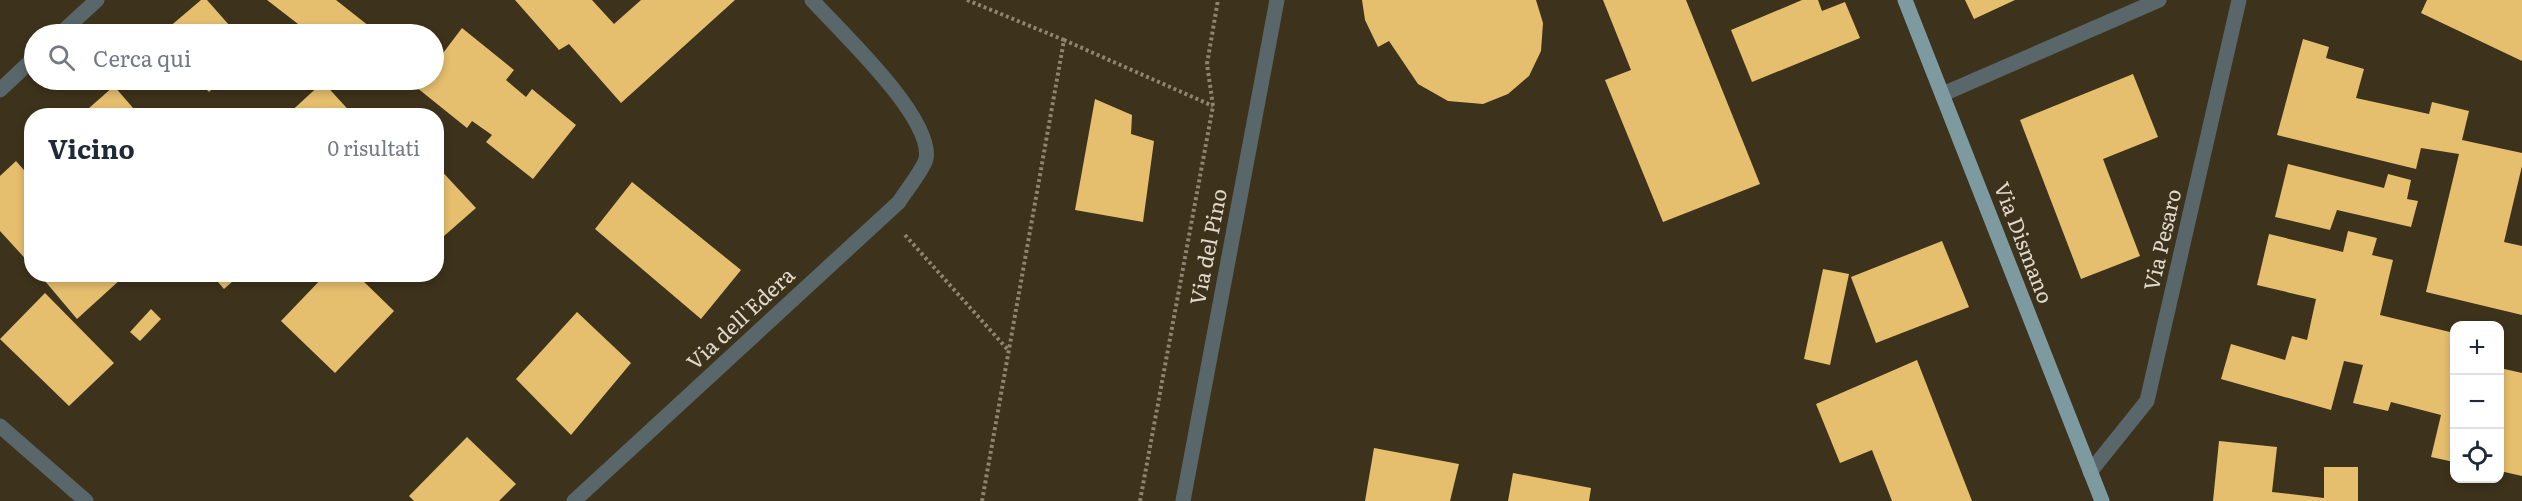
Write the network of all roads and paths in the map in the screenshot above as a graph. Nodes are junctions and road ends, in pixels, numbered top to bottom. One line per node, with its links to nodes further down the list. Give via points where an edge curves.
1 (97, 0): 9 (street)
2 (812, 0): 15 (street, Via dell'Edera, via 907,104 924,139 926,159 899,202)
3 (967, 0): 10 (path)
4 (1218, 0): 14 (path, via 1207,64)
5 (1277, 0): 23 (street, Via del Pino)
6 (1905, 0): 13 (main road, Via Dismano)
7 (2159, 0): 13 (street)
8 (2239, 0): 18 (street, Via Pesaro, via 2147,401)
9 (71, 24)
10 (1064, 40): 14 (path); 16 (path)
11 (24, 67): 12 (street)
12 (0, 90)
13 (1943, 94): 18 (main road, Via Dismano)
14 (1213, 106): 22 (path)
15 (886, 214): 16 (path); 20 (street, Via dell'Edera)
16 (1009, 351): 21 (path)
17 (0, 426): 19 (street)
18 (2090, 472): 24 (main road, Via Dismano)
19 (86, 501)
20 (574, 501)
21 (982, 501)
22 (1140, 501)
23 (1183, 501)
24 (2102, 501)

